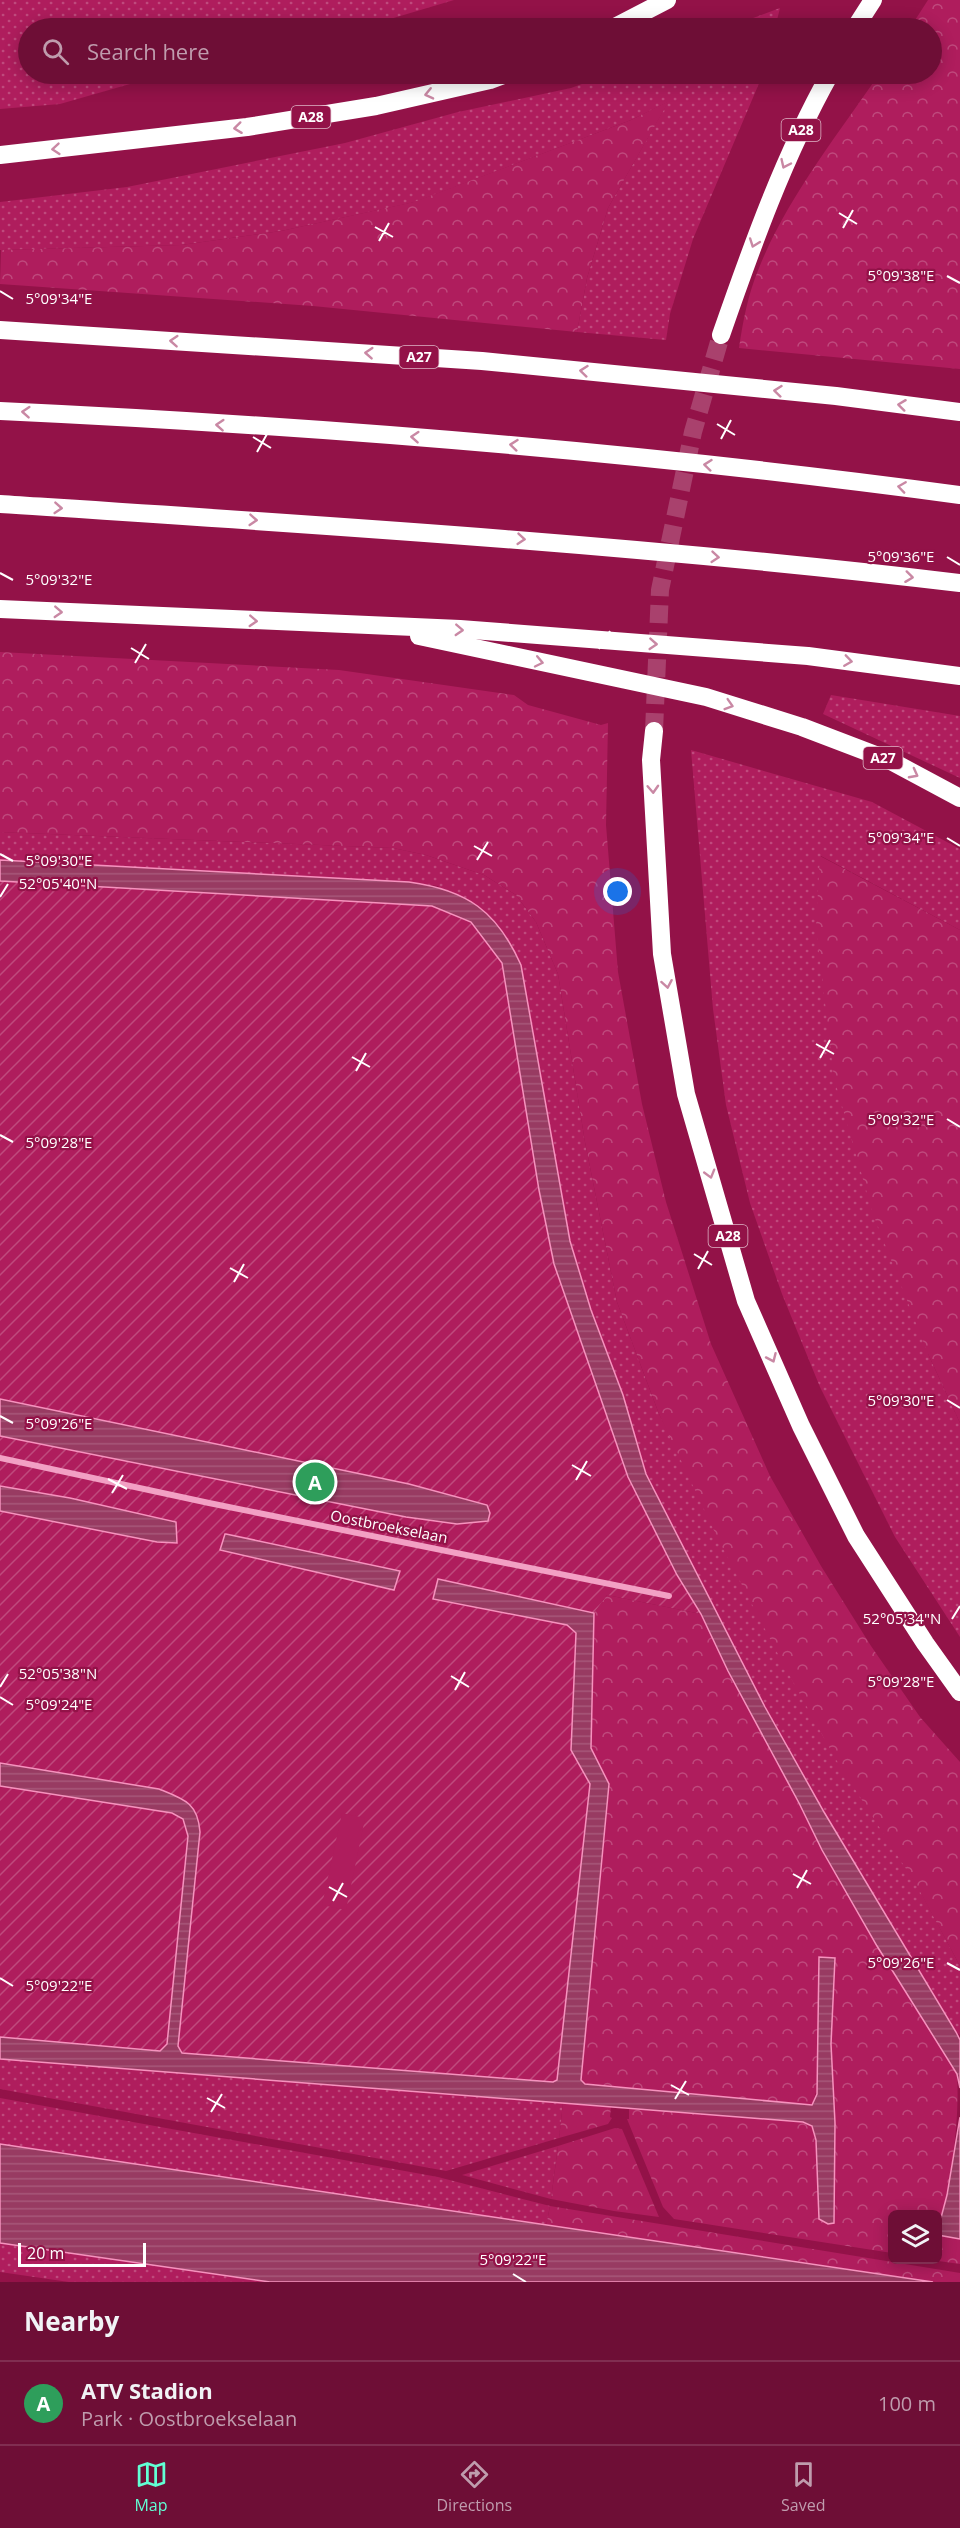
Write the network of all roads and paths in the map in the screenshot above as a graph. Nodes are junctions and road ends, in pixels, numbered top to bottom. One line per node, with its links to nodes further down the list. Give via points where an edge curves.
1 (667, 0): 3 (highway)
2 (873, 0): 4 (highway)
3 (632, 18)
4 (861, 18)
5 (472, 84): 7 (highway, A28, one-way to 7, via 376,106 247,127)
6 (824, 84): 9 (highway, A28, one-way to 9, via 774,188)
7 (0, 155)
8 (0, 330): 11 (highway, A27, one-way to 8, via 482,361)
9 (721, 335)
10 (0, 411): 12 (highway, one-way to 10, via 821,476 473,440)
11 (960, 412)
12 (960, 495)
13 (0, 504): 14 (highway, one-way to 14, via 463,534)
14 (960, 583)
15 (0, 609): 16 (highway, A27, one-way to 16)
16 (380, 627): 17 (highway, A27, one-way to 17, via 459,629 808,656); 19 (highway, A27, one-way to 19, via 706,697 880,757)
17 (960, 676)
18 (654, 731): 22 (highway, A28, one-way to 22, via 651,760 662,954 686,1094 747,1300 801,1426 856,1536)
19 (960, 798)
20 (0, 1458): 21 (street, Oostbroekselaan)
21 (669, 1596)
22 (960, 1692)

